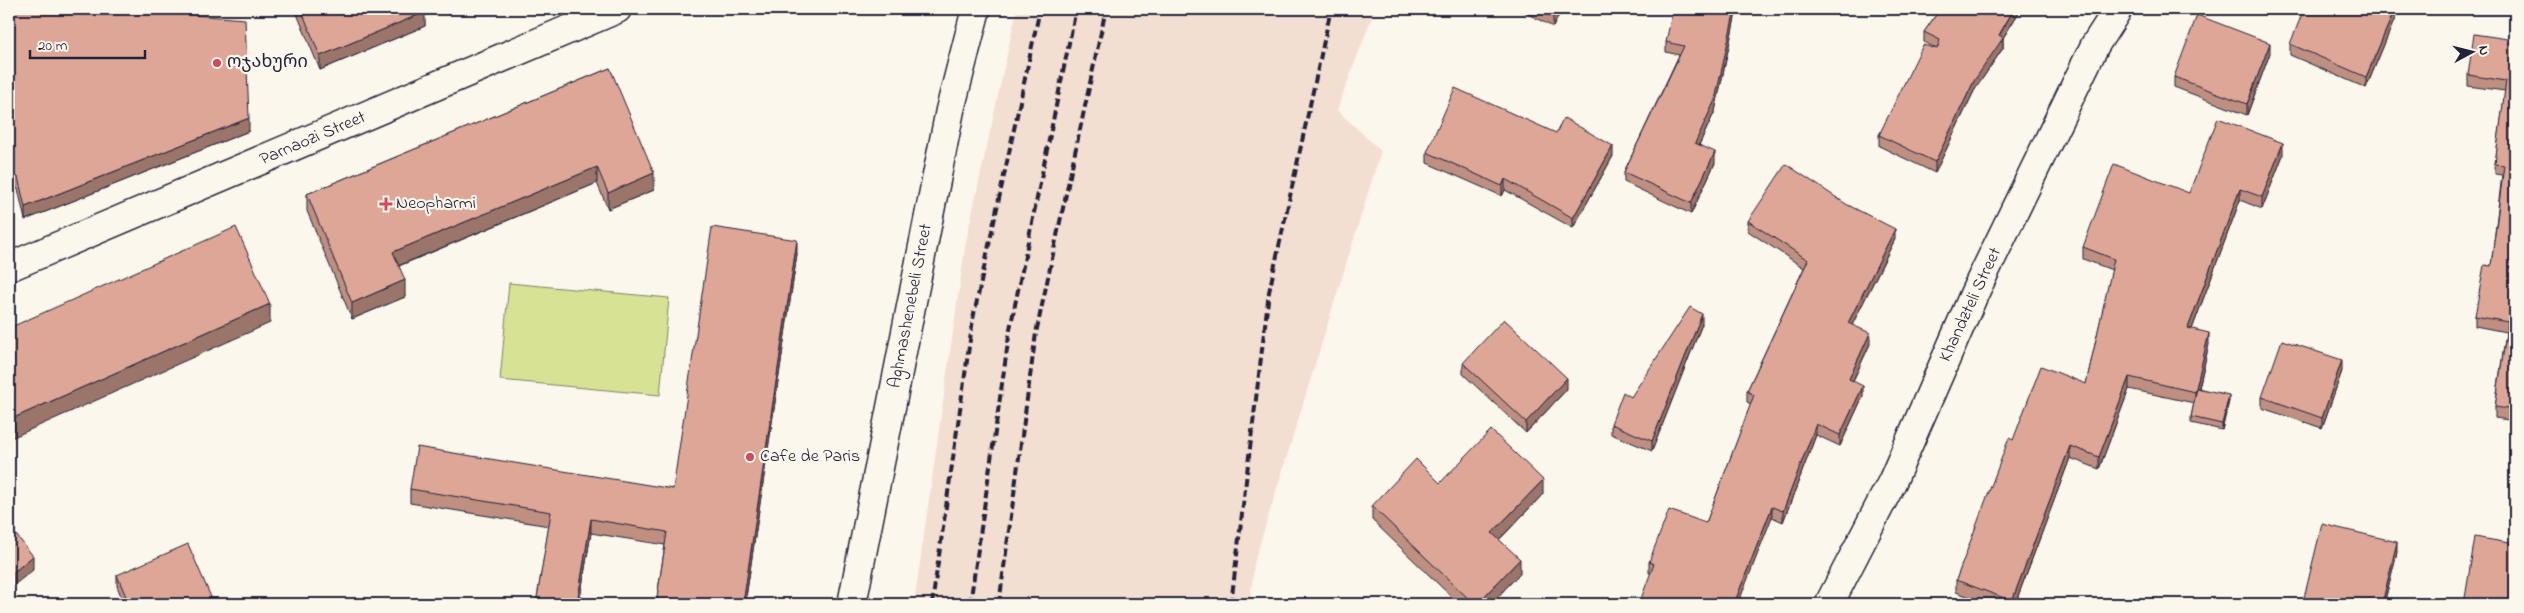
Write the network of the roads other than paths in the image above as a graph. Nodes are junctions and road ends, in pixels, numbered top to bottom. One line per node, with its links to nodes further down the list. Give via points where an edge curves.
1 (617, 9): 4 (street, Parnaozi Street)
2 (976, 9): 5 (street, Aghmashenebeli Street, via 950,110)
3 (2118, 9): 6 (street, Khandzteli Street, via 2095,45 1975,292 1892,482)
4 (9, 267)
5 (852, 604)
6 (1829, 604)

